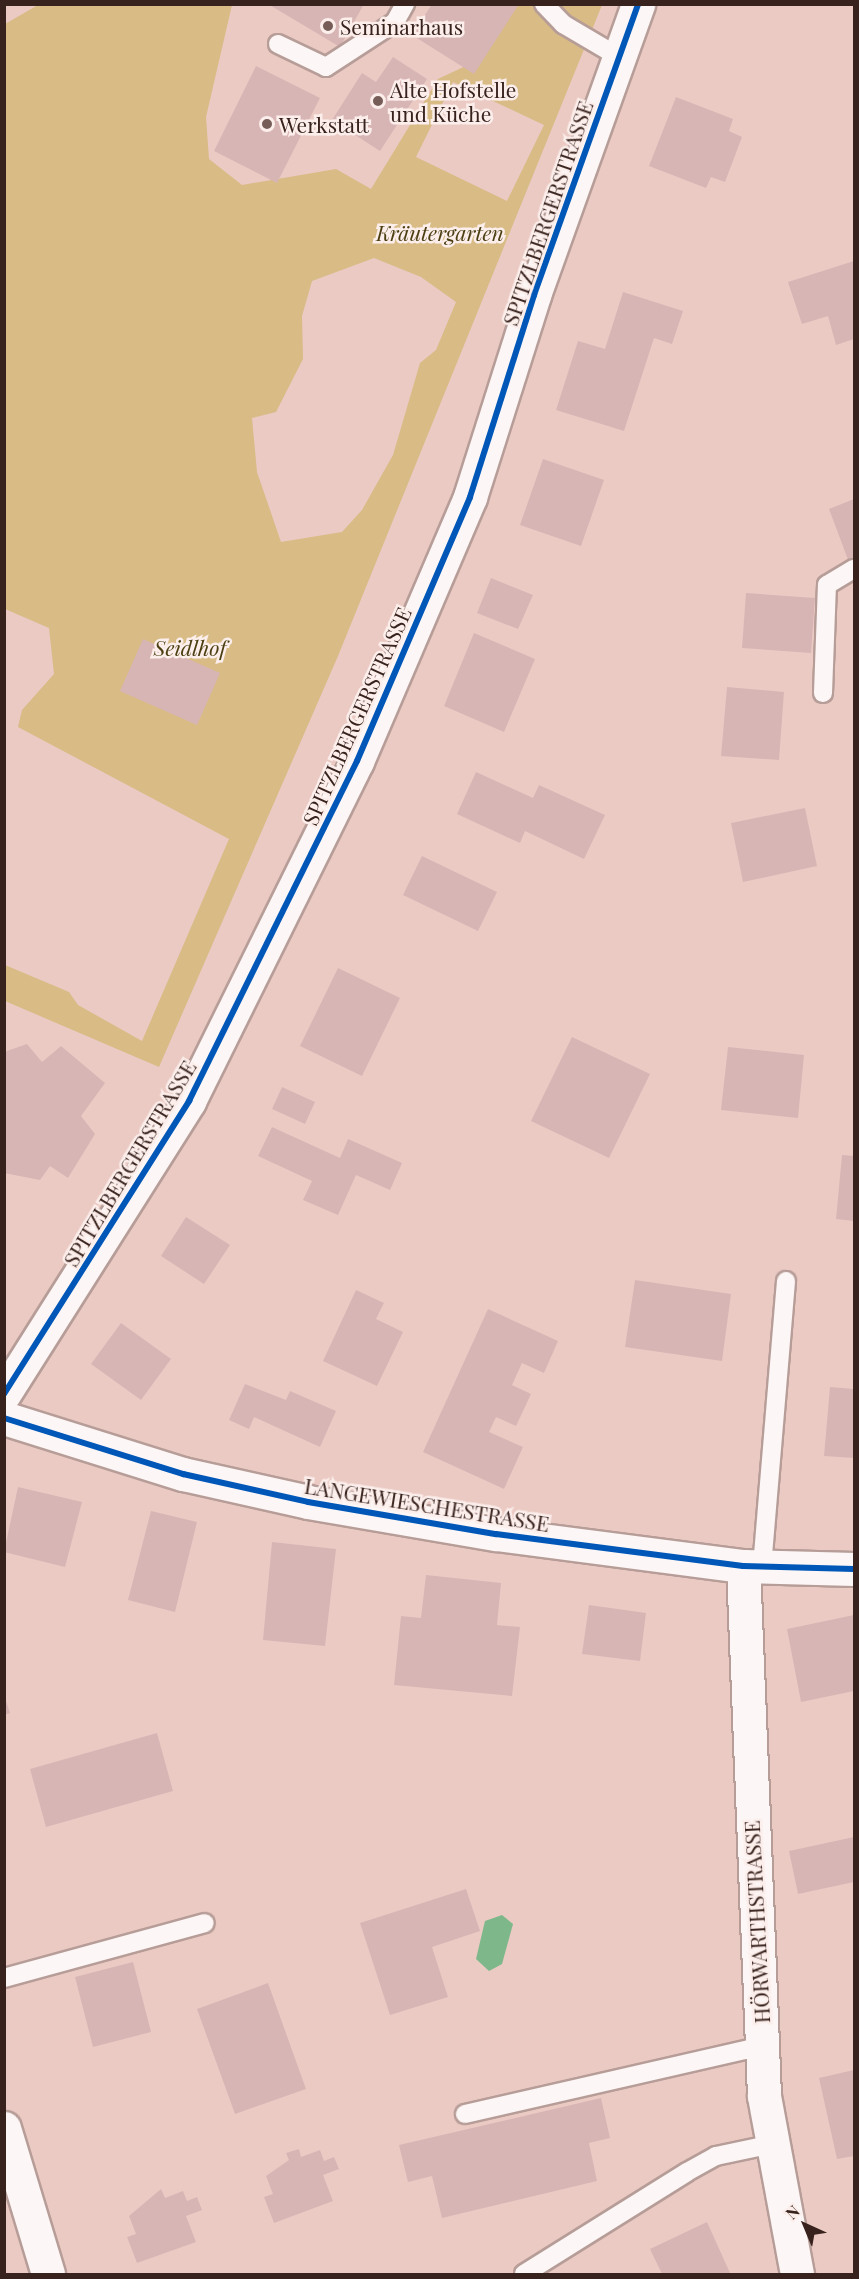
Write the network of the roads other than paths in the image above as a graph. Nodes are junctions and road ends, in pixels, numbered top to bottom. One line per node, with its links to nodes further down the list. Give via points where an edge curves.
1 (405, 4): 4 (lane, via 394,22 326,66)
2 (544, 4): 5 (lane, via 562,24)
3 (638, 4): 5 (street, SPITZLBERGERSTRASSE)
4 (278, 44)
5 (619, 57): 9 (street, SPITZLBERGERSTRASSE, via 470,497 357,761 189,1101)
6 (855, 569): 7 (lane, via 827,585)
7 (823, 693)
8 (786, 1281): 11 (lane)
9 (4, 1394)
10 (4, 1418): 11 (street, LANGEWIESCHESTRASSE, via 183,1474 308,1502 496,1534)
11 (753, 1566): 12 (street, LANGEWIESCHESTRASSE); 15 (street, HÖRWARTHSTRASSE)
12 (855, 1569)
13 (205, 1923): 14 (lane)
14 (4, 1978)
15 (762, 2046): 16 (lane); 18 (street, HÖRWARTHSTRASSE)
16 (465, 2114)
17 (6, 2140): 19 (street)
18 (773, 2144): 20 (lane, via 717,2156); 21 (street, HÖRWARTHSTRASSE)
19 (48, 2274)
20 (524, 2274)
21 (797, 2274)

